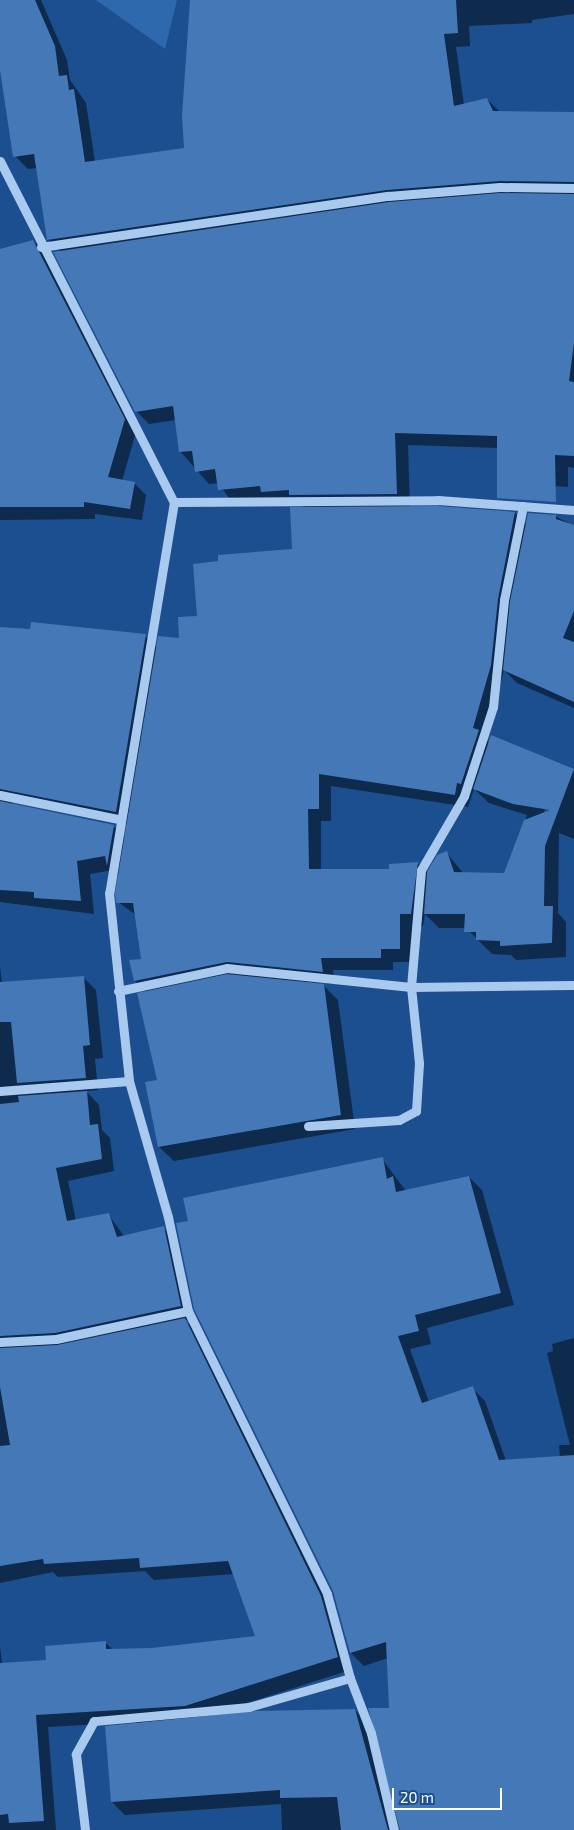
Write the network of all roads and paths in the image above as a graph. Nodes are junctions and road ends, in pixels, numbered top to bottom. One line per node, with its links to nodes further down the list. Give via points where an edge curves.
1 (0, 161): 3 (street)
2 (574, 188): 3 (street, via 500,187 388,196)
3 (41, 248): 4 (street)
4 (174, 502): 5 (street, via 438,500); 8 (street)
5 (523, 506): 6 (street); 10 (street, via 504,600 493,707 464,796 421,870)
6 (574, 510)
7 (0, 795): 8 (street)
8 (118, 819): 11 (street, via 109,893)
9 (574, 985): 10 (street)
10 (411, 986): 11 (street, via 228,968); 14 (street, via 419,1063 416,1111 399,1120)
11 (118, 991): 12 (street)
12 (130, 1082): 13 (street); 15 (street, via 168,1216)
13 (0, 1091)
14 (308, 1126)
15 (188, 1311): 16 (street, via 56,1339); 17 (street, via 327,1594)
16 (0, 1342)
17 (350, 1678): 18 (street, via 249,1707 94,1721 76,1754); 19 (street, via 371,1733)
18 (85, 1830)
19 (394, 1830)

